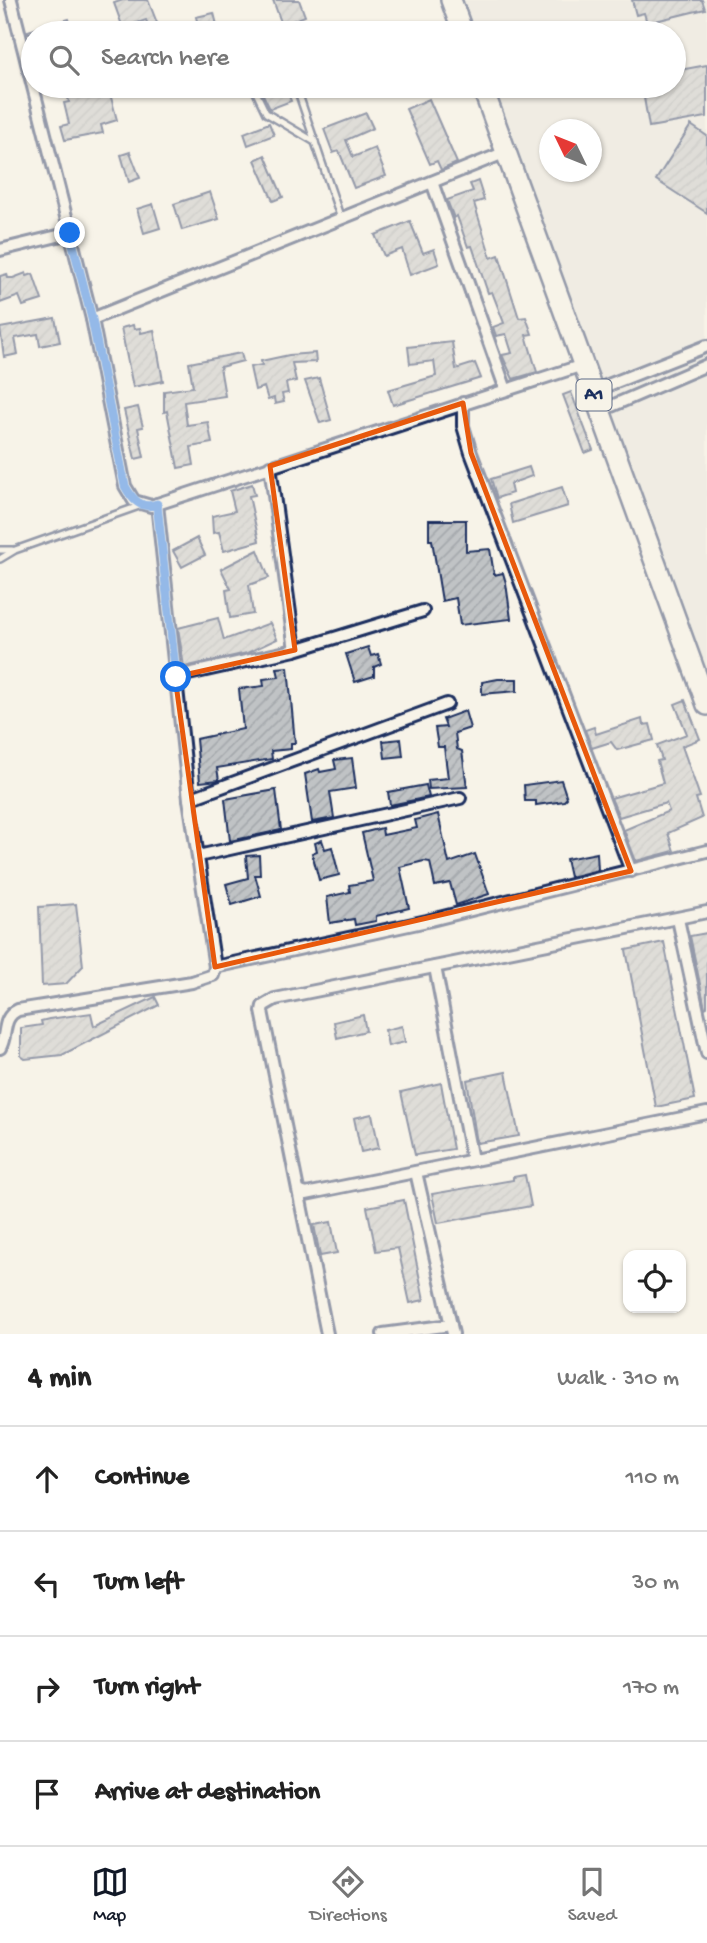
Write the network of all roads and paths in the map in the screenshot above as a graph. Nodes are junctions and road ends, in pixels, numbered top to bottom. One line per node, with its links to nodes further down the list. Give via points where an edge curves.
1 (11, 0): 4 (street)
2 (450, 0): 3 (highway)
3 (458, 21)
4 (21, 39)
5 (36, 98): 13 (street)
6 (259, 98): 9 (lane, via 266,113)
7 (300, 98): 9 (lane)
8 (486, 98): 10 (highway, A1)
9 (315, 142): 12 (lane)
10 (506, 152): 11 (street); 17 (highway, A1)
11 (432, 182): 12 (street); 19 (street)
12 (341, 219): 15 (street)
13 (70, 233): 14 (street); 15 (street)
14 (0, 250)
15 (92, 319): 25 (street, via 125,486)
16 (707, 346): 20 (street)
17 (583, 365): 19 (street); 20 (highway, A1)
18 (707, 365): 22 (street)
19 (506, 390): 21 (street)
20 (593, 391): 22 (highway, A1)
21 (463, 403): 23 (street); 38 (street, via 463,426 471,453)
22 (600, 411): 33 (highway, A1)
23 (270, 466): 24 (street); 30 (street)
24 (157, 504): 25 (street); 31 (street)
25 (142, 505): 27 (lane)
26 (0, 550): 27 (lane)
27 (15, 550): 28 (lane)
28 (0, 559)
29 (423, 611): 30 (street)
30 (295, 650): 31 (street)
31 (176, 677): 35 (street)
32 (447, 704): 35 (street)
33 (707, 705)
34 (460, 798): 37 (street)
35 (189, 799): 37 (street)
36 (707, 851): 38 (street)
37 (198, 856): 41 (street)
38 (631, 871): 41 (street)
39 (707, 912): 40 (street)
40 (678, 919): 42 (street); 44 (street)
41 (215, 967): 43 (street, via 209,979 18,1010 6,1022)
42 (435, 967): 46 (street); 48 (street, via 275,999 264,1006)
43 (0, 1048)
44 (707, 1053)
45 (707, 1112): 46 (street)
46 (472, 1160): 47 (street)
47 (416, 1172): 48 (street, via 306,1194); 49 (street)
48 (299, 1191): 50 (street)
49 (452, 1329): 51 (street)
50 (327, 1334)
51 (383, 1334)

